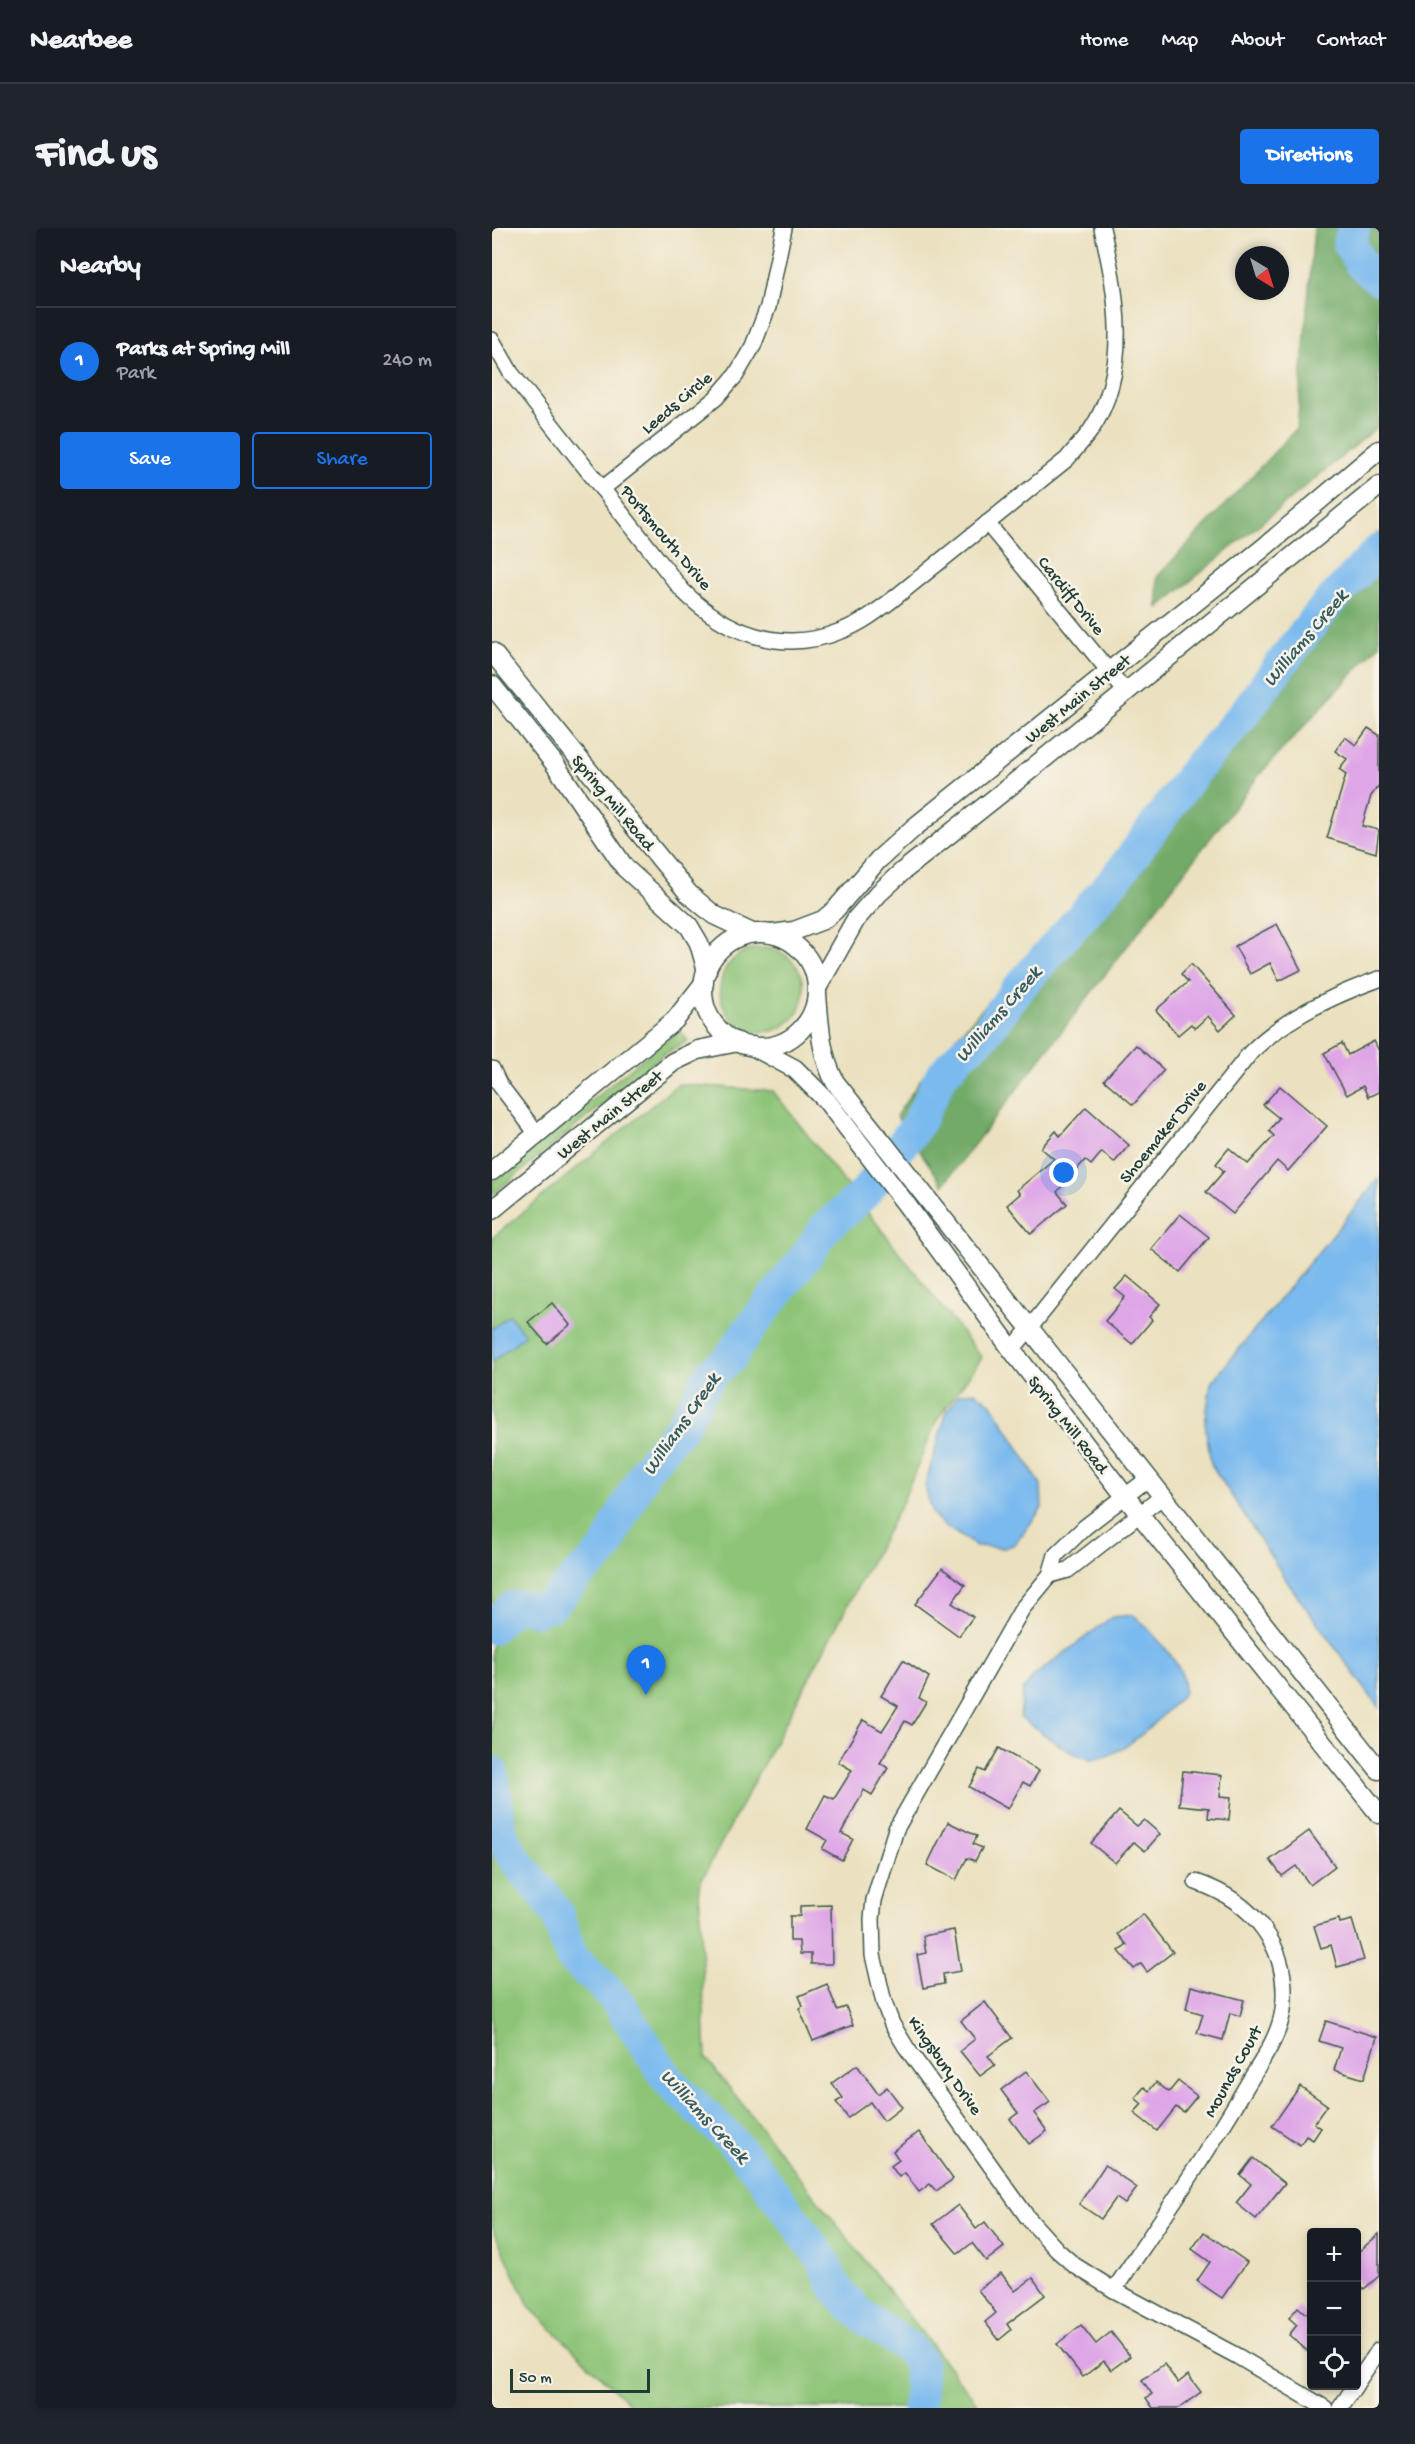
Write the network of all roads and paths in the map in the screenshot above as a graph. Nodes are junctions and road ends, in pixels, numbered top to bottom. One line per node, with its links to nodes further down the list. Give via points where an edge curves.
1 (784, 228): 6 (street, Leeds Circle, via 768,307 753,346 736,375 716,398)
2 (1102, 228): 7 (street, Portsmouth Drive, via 1118,326 1117,358 1107,401 1091,431 1067,459)
3 (492, 340): 6 (street, Portsmouth Drive, via 511,373)
4 (1379, 450): 9 (street, West Main Street)
5 (1379, 486): 11 (street, West Main Street)
6 (602, 489): 7 (street, Portsmouth Drive, via 682,590 702,609 733,628 766,639 811,639 841,631 868,617)
7 (987, 523): 9 (street, Cardiff Drive)
8 (492, 652): 12 (street, Spring Mill Road, via 689,894 714,915)
9 (1109, 672): 11 (street, Cardiff Drive); 13 (street, West Main Street, via 889,850 823,920)
10 (492, 685): 14 (street, Spring Mill Road, via 554,763 625,868 689,926 699,943)
11 (1126, 692): 16 (street, West Main Street, via 879,893 847,933)
12 (752, 933): 13 (street); 14 (street, via 719,950)
13 (772, 934): 16 (street, via 804,953 814,969)
14 (705, 977): 17 (street, via 705,1004 714,1023 729,1038); 19 (street, West Main Street, via 675,1020)
15 (1379, 980): 22 (street, Shoemaker Drive, via 1291,1020 1262,1041)
16 (817, 991): 17 (street, via 814,1010 796,1034 768,1046); 22 (street, Spring Mill Road, via 822,1048 835,1082)
17 (745, 1044): 21 (street, West Main Street, via 698,1050 673,1062); 23 (street, Spring Mill Road, via 801,1073 826,1100)
18 (492, 1069): 19 (street)
19 (537, 1134): 20 (street, West Main Street)
20 (492, 1171)
21 (492, 1210)
22 (1029, 1328): 23 (street, Shoemaker Drive); 24 (street, Spring Mill Road)
23 (1012, 1350): 25 (street, Spring Mill Road)
24 (1149, 1478): 25 (street, Kingsbury Drive); 26 (street, Spring Mill Road)
25 (1125, 1496): 27 (street, Spring Mill Road); 28 (street, Kingsbury Drive, via 1056,1555)
26 (1163, 1496): 27 (street, Kingsbury Drive); 29 (street, Spring Mill Road)
27 (1140, 1515): 28 (street, Kingsbury Drive, via 1068,1570); 30 (street, Spring Mill Road)
28 (1050, 1575): 32 (street, Kingsbury Drive, via 1022,1609 896,1829 874,1900 873,1955 892,2024 1028,2218 1074,2265)
29 (1379, 1770)
30 (1379, 1814)
31 (1196, 1882): 32 (street, Mounds Court, via 1214,1888 1262,1924 1281,1963 1280,2025 1221,2130)
32 (1114, 2290): 36 (street, Kingsbury Drive)
33 (1379, 2350): 34 (street)
34 (1361, 2377)
35 (1353, 2390): 37 (street)
36 (1325, 2408)
37 (1340, 2408)

